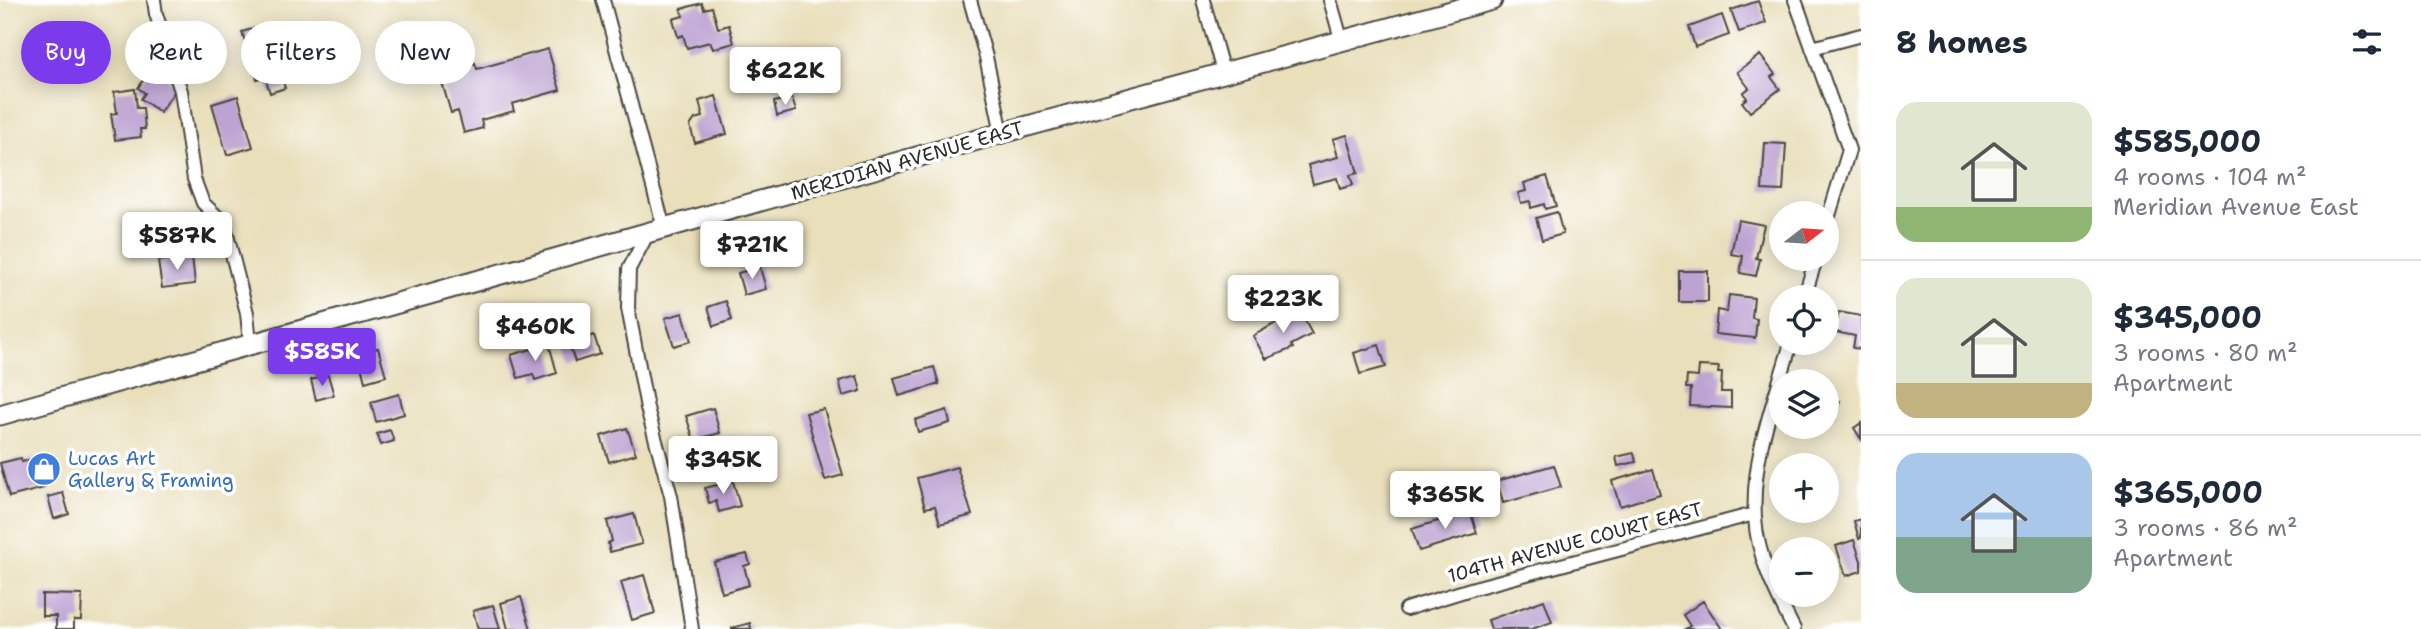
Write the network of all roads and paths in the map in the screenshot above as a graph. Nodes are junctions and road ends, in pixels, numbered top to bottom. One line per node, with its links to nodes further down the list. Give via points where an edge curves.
1 (154, 0): 16 (street, via 181,91 194,180 203,203 223,223 247,313)
2 (603, 0): 15 (street)
3 (971, 0): 12 (street)
4 (1203, 0): 11 (street)
5 (1330, 0): 9 (street)
6 (1492, 0): 9 (main road, MERIDIAN AVENUE EAST)
7 (1795, 0): 10 (street)
8 (1861, 35): 10 (street)
9 (1342, 42): 11 (main road, MERIDIAN AVENUE EAST)
10 (1812, 48): 13 (street)
11 (1223, 72): 12 (main road, MERIDIAN AVENUE EAST)
12 (1002, 133): 15 (main road, MERIDIAN AVENUE EAST)
13 (1855, 150): 14 (street)
14 (1835, 201)
15 (656, 230): 16 (main road, MERIDIAN AVENUE EAST); 21 (street, via 629,269 627,299 647,408 671,496)
16 (250, 344): 18 (main road, MERIDIAN AVENUE EAST)
17 (1787, 355): 19 (street, via 1760,448)
18 (0, 415)
19 (1754, 514): 20 (street, 104TH AVENUE COURT EAST); 22 (street, via 1768,575)
20 (1406, 610)
21 (692, 629)
22 (1794, 629)

